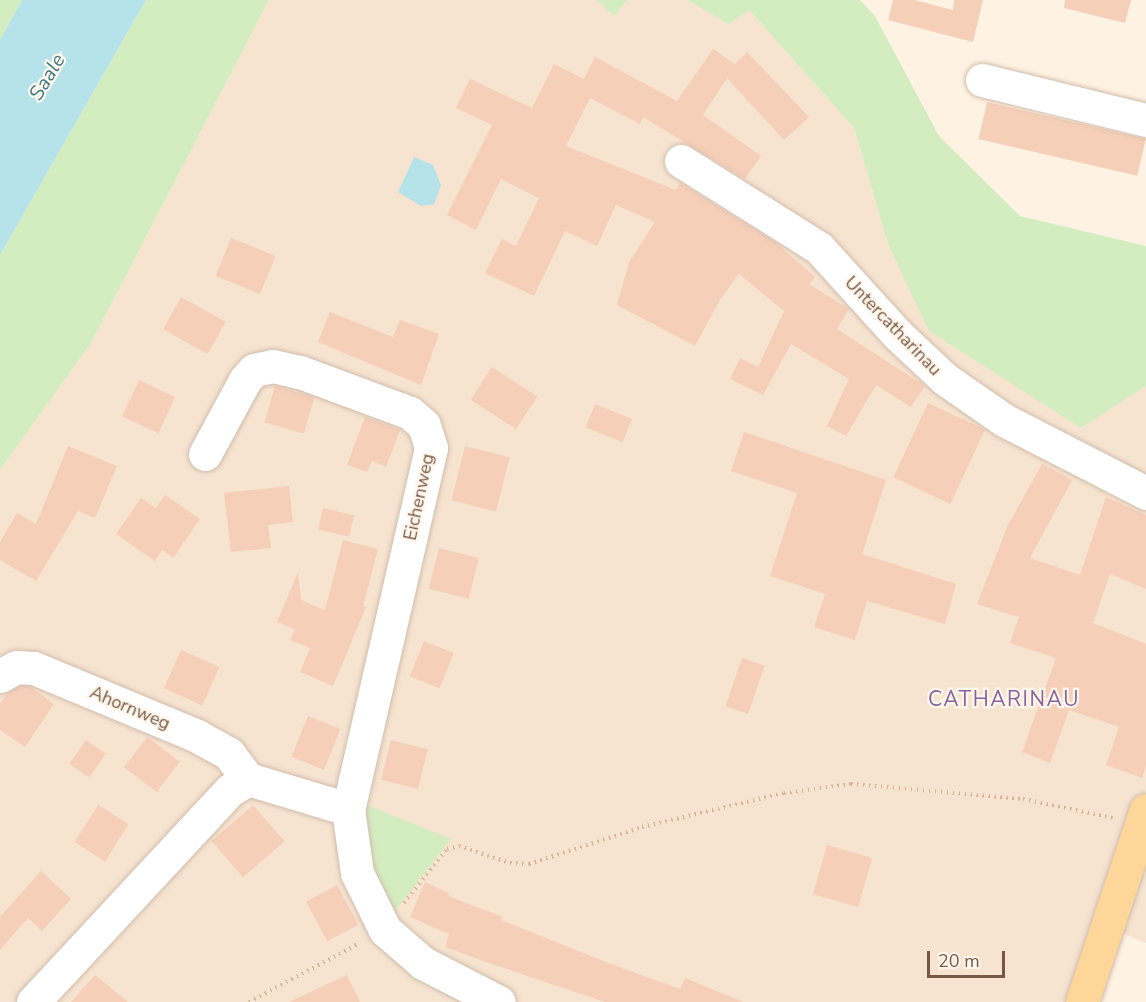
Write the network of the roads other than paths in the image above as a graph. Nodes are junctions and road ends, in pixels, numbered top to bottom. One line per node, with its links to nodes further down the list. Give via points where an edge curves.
1 (982, 80): 2 (street)
2 (1146, 120)
3 (681, 161): 5 (street, Untercatharinau, via 819,248 897,335 945,379 1004,420)
4 (205, 454): 8 (street, Eichenweg, via 244,380 254,370 273,366 300,372 410,413 424,425 430,448)
5 (1146, 493)
6 (0, 676): 7 (street, Ahornweg, via 16,667 34,668 165,722 229,754)
7 (248, 779): 8 (street); 11 (street, via 230,790 133,910)
8 (348, 809): 10 (street, via 357,873 385,930 423,963)
9 (1144, 817): 12 (main road)
10 (483, 999)
11 (33, 1002)
12 (1082, 1002)

